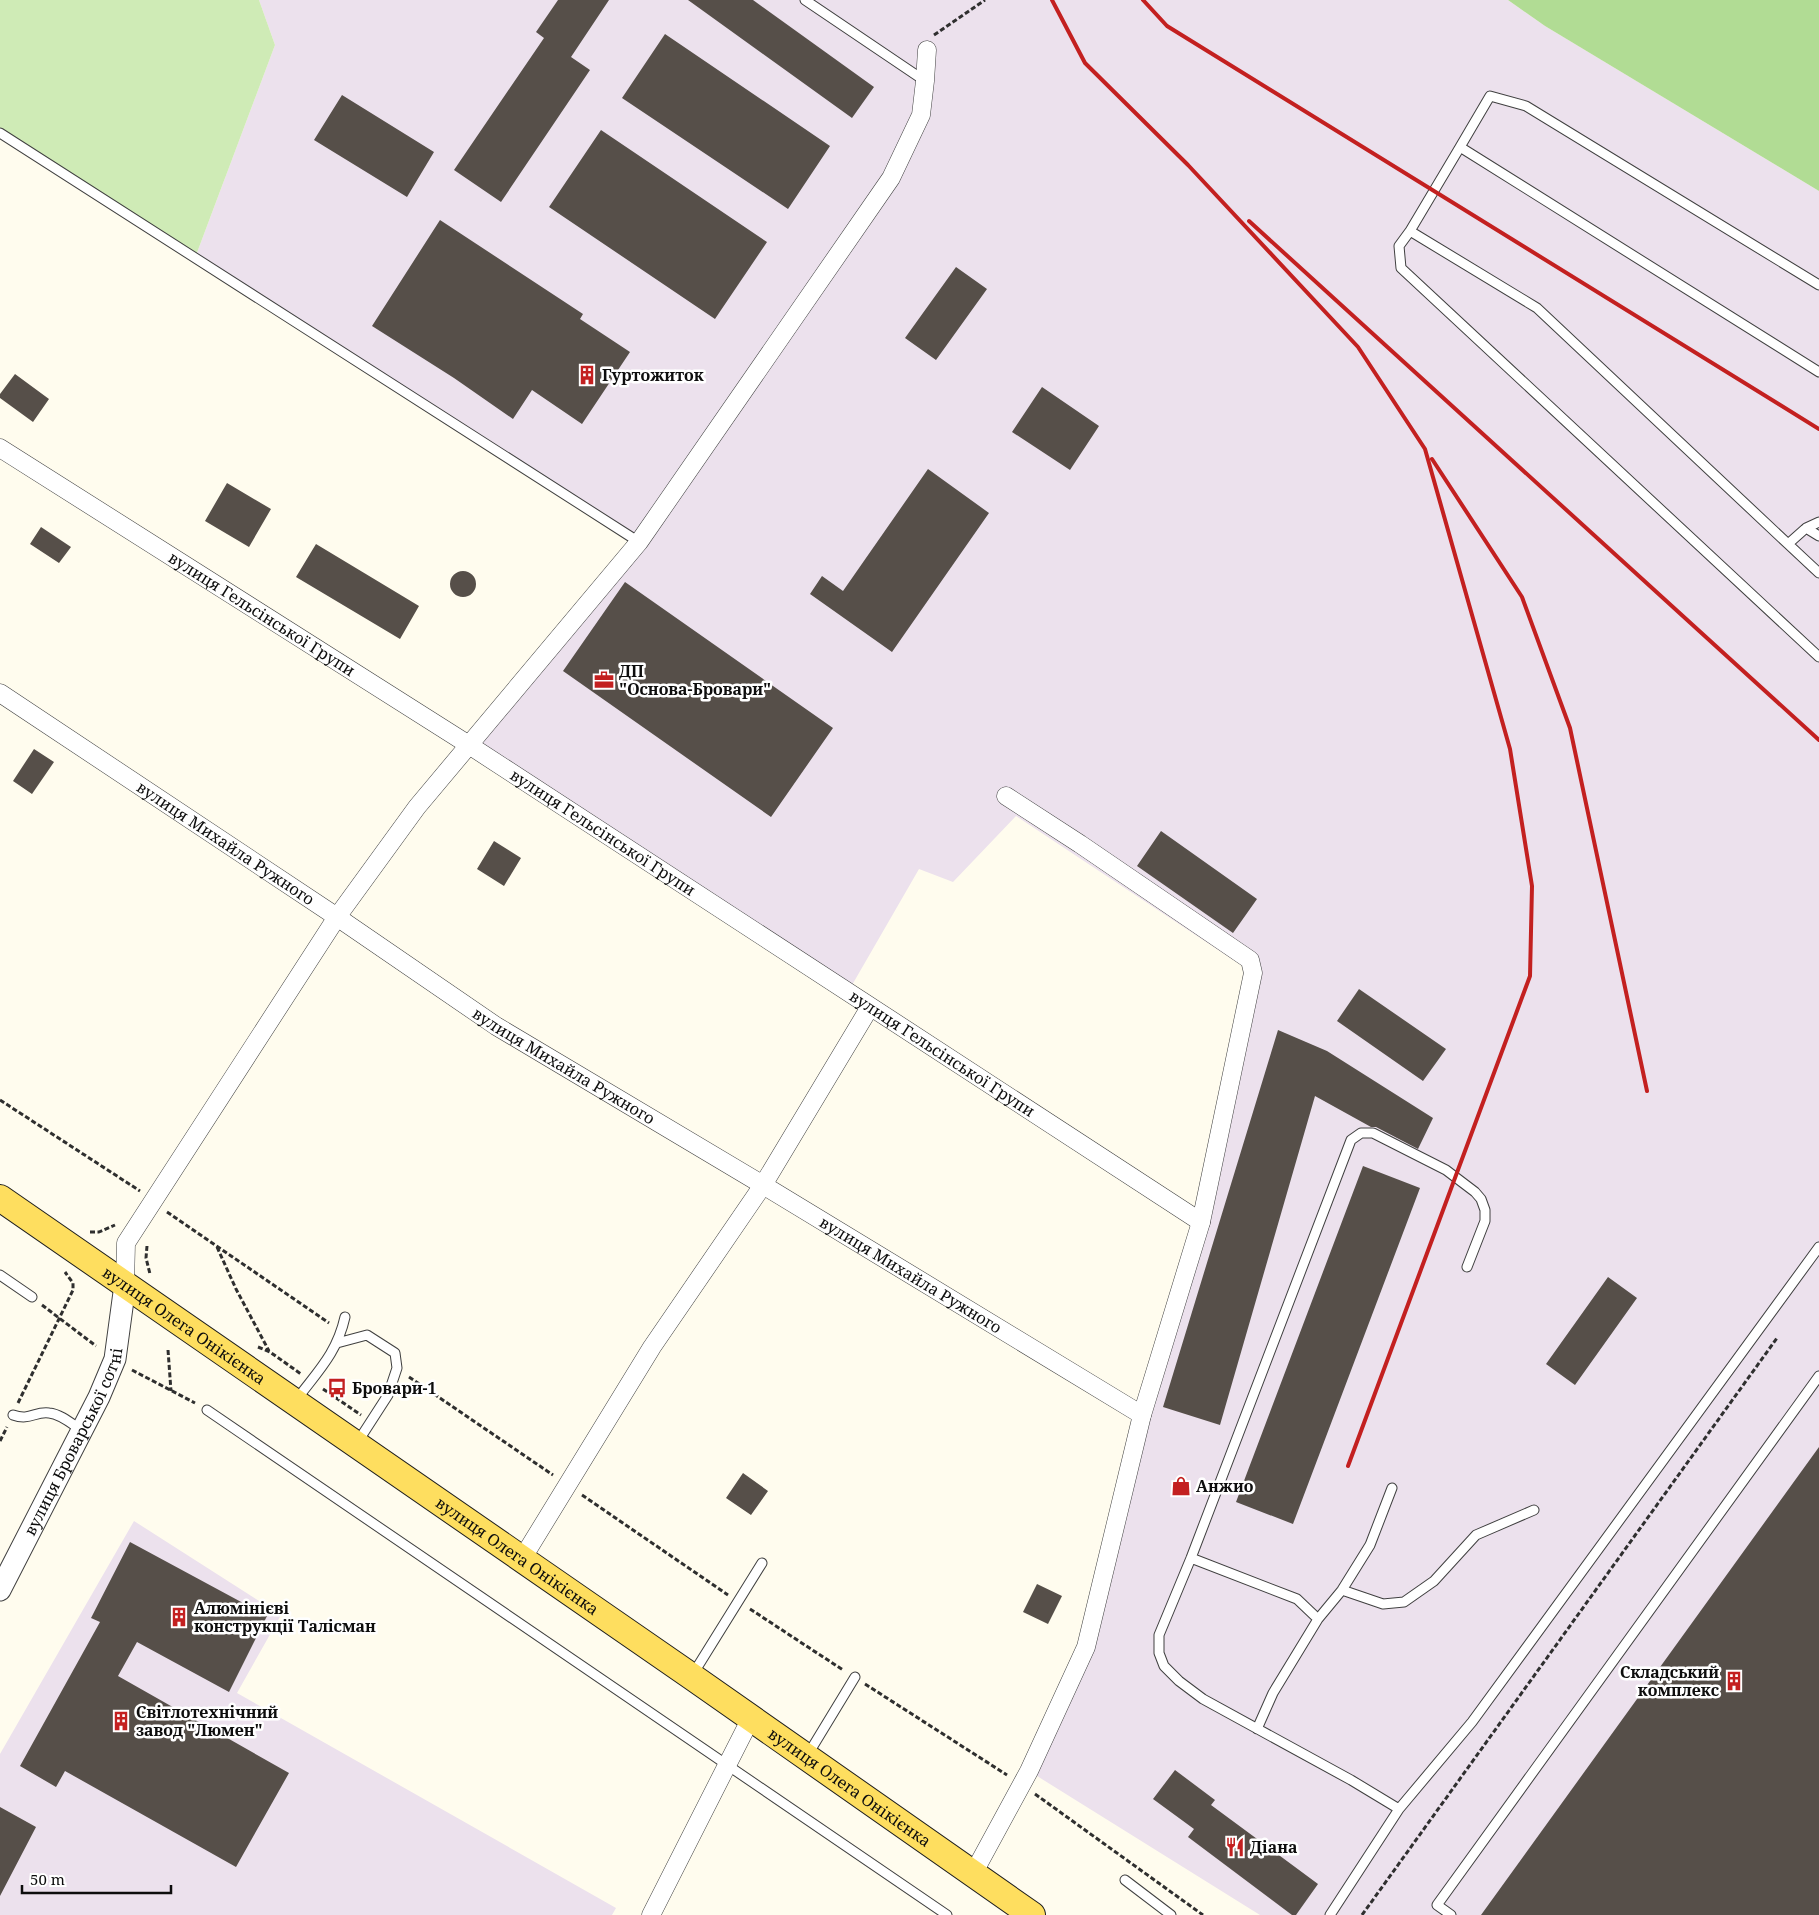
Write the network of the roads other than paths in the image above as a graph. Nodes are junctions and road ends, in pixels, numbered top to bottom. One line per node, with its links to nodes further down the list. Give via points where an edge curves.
1 (806, 0): 3 (lane)
2 (926, 50): 3 (street)
3 (925, 81): 13 (street, via 920,115 891,178)
4 (0, 133): 13 (lane)
5 (1460, 147): 6 (lane); 7 (lane, via 1490,96 1526,106); 8 (lane)
6 (1410, 231): 14 (lane, via 1537,308); 16 (lane, via 1399,246 1401,268)
7 (1819, 285)
8 (1819, 372)
9 (0, 448): 18 (street, вулиця Гельсінської Групи)
10 (1819, 522): 11 (lane)
11 (1806, 528): 12 (lane); 14 (lane)
12 (1819, 536)
13 (638, 542): 18 (street)
14 (1788, 544): 15 (lane)
15 (1819, 573)
16 (1819, 657)
17 (0, 693): 20 (street, вулиця Михайла Ружного)
18 (469, 745): 20 (street, via 417,807); 21 (street, вулиця Гельсінської Групи)
19 (1006, 796): 24 (street, via 1250,960 1253,973)
20 (337, 917): 22 (street, вулиця Михайла Ружного, via 496,1026); 28 (street, via 126,1243)
21 (870, 1007): 22 (street); 24 (street, вулиця Гельсінської Групи)
22 (763, 1185): 36 (street, вулиця Михайла Ружного); 42 (street, via 652,1348)
23 (0, 1198): 28 (main road, вулиця Олега Онікієнка)
24 (1201, 1222): 36 (street)
25 (1818, 1252): 53 (lane, via 1472,1722)
26 (1467, 1267): 41 (lane, via 1485,1221 1485,1210 1475,1192 1446,1170 1372,1132 1361,1133 1350,1140)
27 (0, 1275): 29 (lane)
28 (125, 1285): 33 (main road, вулиця Олега Онікієнка); 37 (street, вулиця Броварської сотні, via 115,1358)
29 (32, 1297)
30 (345, 1316): 31 (lane)
31 (337, 1343): 33 (lane); 38 (lane, via 367,1335 395,1353 397,1368 388,1395)
32 (1819, 1376): 61 (lane, via 1438,1905)
33 (295, 1402): 38 (main road, вулиця Олега Онікієнка)
34 (207, 1410): 52 (lane)
35 (13, 1415): 37 (lane, via 23,1418 48,1412)
36 (1142, 1415): 54 (street, via 1086,1647 1022,1784)
37 (82, 1431): 44 (street, вулиця Броварської сотні)
38 (357, 1444): 42 (main road, вулиця Олега Онікієнка)
39 (1392, 1488): 45 (lane, via 1370,1545)
40 (1534, 1510): 45 (lane, via 1476,1535 1434,1581 1404,1602 1383,1604)
41 (1191, 1558): 46 (lane, via 1296,1599); 50 (lane, via 1159,1635 1159,1653 1164,1666 1202,1699)
42 (522, 1559): 47 (main road, вулиця Олега Онікієнка)
43 (762, 1563): 47 (lane)
44 (1, 1587)
45 (1342, 1590): 46 (lane)
46 (1318, 1620): 50 (lane, via 1273,1693)
47 (691, 1676): 49 (main road, вулиця Олега Онікієнка)
48 (856, 1677): 51 (lane)
49 (752, 1718): 51 (main road, вулиця Олега Онікієнка); 52 (street)
50 (1257, 1729): 53 (lane, via 1352,1780)
51 (807, 1757): 54 (main road, вулиця Олега Онікієнка)
52 (728, 1764): 56 (street); 57 (lane)
53 (1399, 1810): 60 (lane)
54 (973, 1874): 58 (main road, вулиця Олега Онікієнка)
55 (1125, 1880): 59 (lane)
56 (651, 1915)
57 (946, 1915)
58 (1032, 1915)
59 (1171, 1915)
60 (1330, 1915)
61 (1451, 1915)

